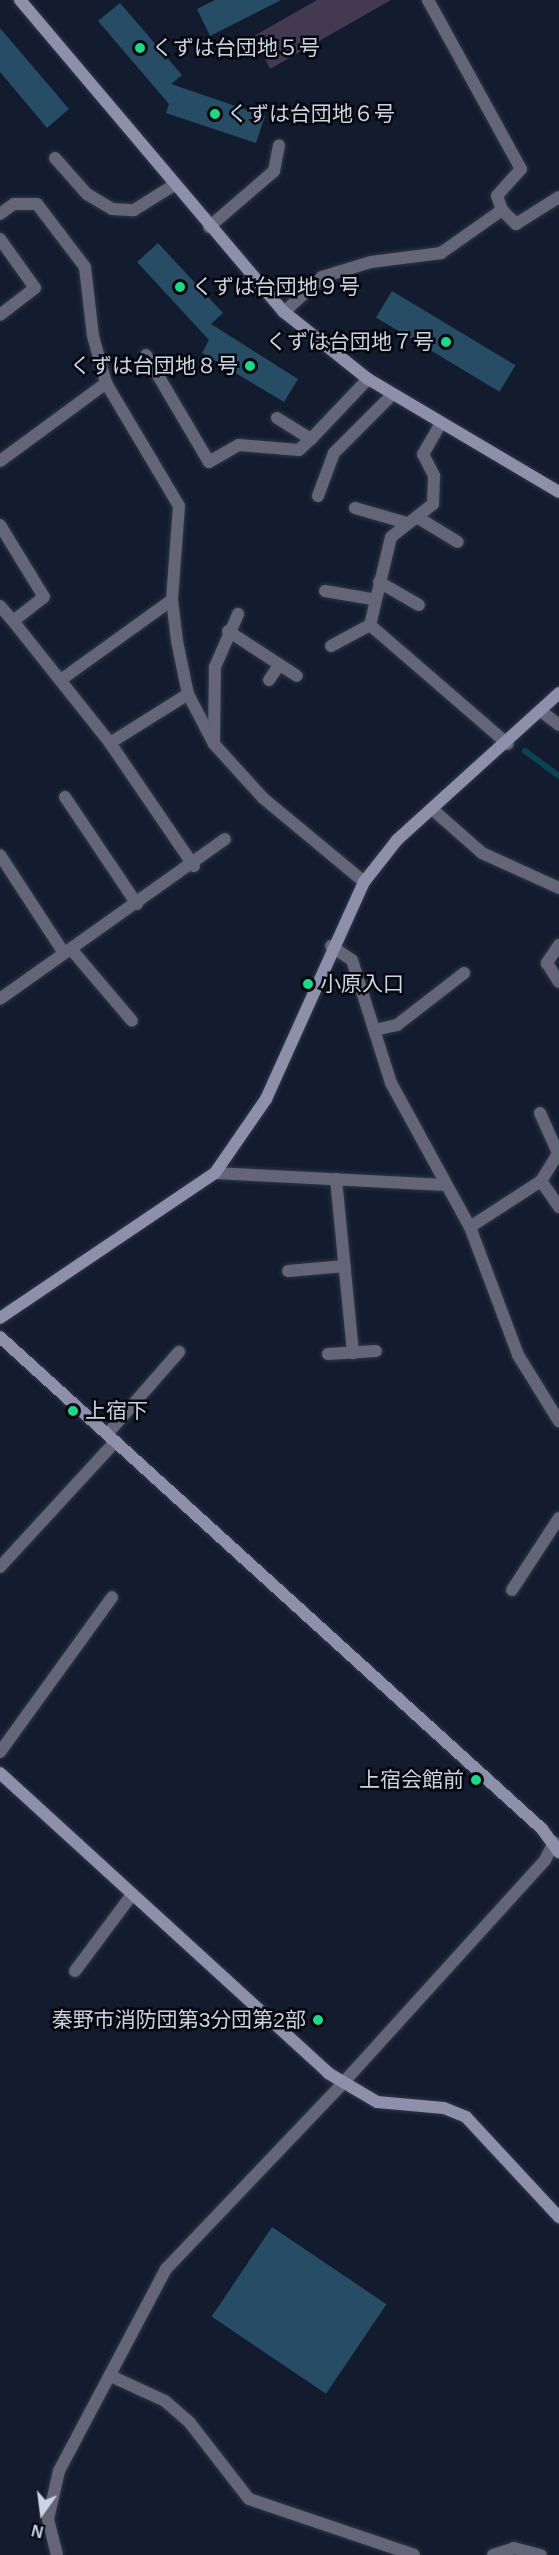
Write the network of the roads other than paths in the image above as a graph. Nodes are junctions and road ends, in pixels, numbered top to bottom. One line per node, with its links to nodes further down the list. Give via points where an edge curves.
1 (20, 0): 5 (street)
2 (428, 0): 7 (street, via 521,170 497,196)
3 (279, 145): 9 (street, via 274,171)
4 (55, 158): 5 (street, via 87,194 112,209 134,210)
5 (174, 185): 9 (street)
6 (559, 196): 7 (street, via 516,224)
7 (502, 210): 11 (street, via 441,253 371,262 322,277)
8 (0, 214): 15 (street, via 14,204 37,204 75,250 89,280 93,336)
9 (209, 227): 11 (street)
10 (0, 239): 12 (street, via 35,288)
11 (284, 312): 14 (street)
12 (0, 315)
13 (146, 355): 19 (street, via 209,462 238,445 300,450)
14 (368, 379): 16 (street); 19 (street)
15 (106, 383): 20 (street); 31 (street, via 179,506)
16 (393, 394): 18 (street); 22 (street, via 334,453)
17 (277, 417): 19 (street)
18 (441, 423): 21 (street); 24 (street, via 423,453 437,491)
19 (311, 439)
20 (0, 460)
21 (559, 492)
22 (318, 496)
23 (356, 508): 25 (street)
24 (420, 519): 25 (street); 27 (street)
25 (407, 523): 28 (street, via 391,537)
26 (0, 525): 35 (street, via 44,597)
27 (458, 542)
28 (379, 582): 30 (street); 32 (street)
29 (325, 591): 30 (street)
30 (372, 598): 36 (street)
31 (172, 600): 41 (street); 44 (street)
32 (419, 605)
33 (0, 606): 35 (street)
34 (238, 614): 37 (street)
35 (13, 621): 41 (street)
36 (370, 625): 38 (street); 49 (street)
37 (228, 631): 39 (street); 48 (street, via 214,667 219,726)
38 (331, 646)
39 (279, 665): 40 (street); 42 (street)
40 (297, 676)
41 (62, 679): 47 (street)
42 (269, 680)
43 (559, 693): 45 (street)
44 (188, 694): 47 (street); 48 (street)
45 (542, 712): 46 (street); 49 (street)
46 (559, 725)
47 (110, 743): 54 (street)
48 (214, 744): 55 (street, via 263,798)
49 (508, 744): 51 (street)
50 (65, 797): 57 (street)
51 (432, 809): 55 (street); 56 (street, via 482,854)
52 (225, 839): 54 (street)
53 (0, 855): 60 (street)
54 (194, 866): 57 (street)
55 (364, 882): 59 (street)
56 (559, 888)
57 (137, 904): 60 (street)
58 (559, 945): 62 (street, via 547,963)
59 (331, 946): 65 (street, via 352,960); 68 (street, via 266,1099)
60 (68, 951): 63 (street); 64 (street)
61 (464, 973): 65 (street, via 397,1025)
62 (559, 982)
63 (2, 993)
64 (132, 1021)
65 (375, 1030): 71 (street, via 391,1083)
66 (540, 1113): 67 (street)
67 (559, 1152): 70 (street)
68 (214, 1173): 69 (street); 76 (street)
69 (336, 1179): 71 (street); 74 (street)
70 (540, 1181): 72 (street); 73 (street)
71 (445, 1185): 73 (street)
72 (559, 1207)
73 (470, 1227): 82 (street, via 518,1355)
74 (345, 1266): 75 (street); 80 (street)
75 (288, 1271)
76 (0, 1318)
77 (0, 1337): 83 (street)
78 (376, 1351): 80 (street)
79 (179, 1352): 83 (street)
80 (353, 1353): 81 (street)
81 (328, 1354)
82 (559, 1421)
83 (112, 1437): 85 (street); 90 (street)
84 (559, 1518): 86 (street)
85 (0, 1567)
86 (512, 1590)
87 (112, 1598): 88 (street)
88 (0, 1752)
89 (0, 1773): 91 (street)
90 (557, 1843): 93 (street)
91 (131, 1896): 92 (street); 93 (street)
92 (75, 1971)
93 (343, 2083): 94 (street, via 377,2102 444,2108 466,2117); 95 (street, via 166,2269)
94 (559, 2217)
95 (113, 2377): 96 (street, via 83,2418 59,2471 48,2519); 97 (street, via 165,2401 249,2499)
96 (57, 2555)
97 (414, 2555)
98 (493, 2555): 99 (street, via 514,2548)
99 (541, 2555)

